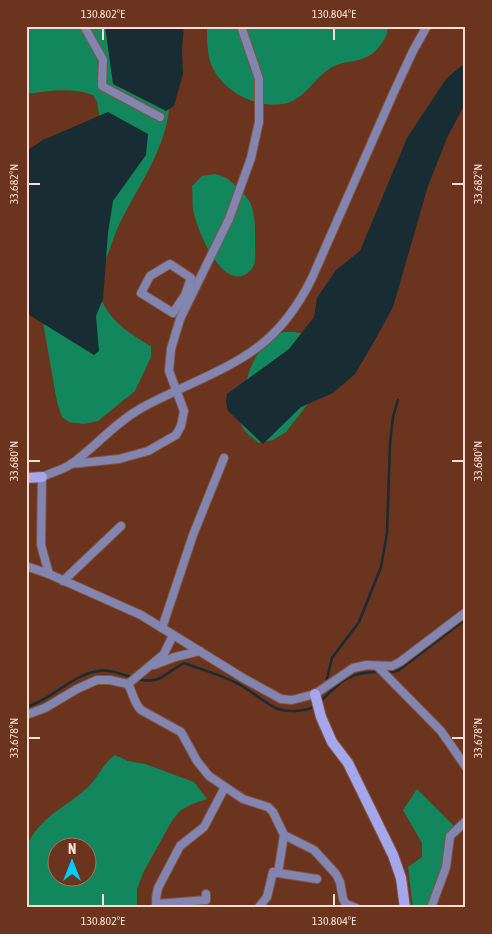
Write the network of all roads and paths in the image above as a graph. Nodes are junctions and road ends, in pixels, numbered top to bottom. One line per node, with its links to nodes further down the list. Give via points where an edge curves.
1 (84, 26): 4 (street, via 103,60 102,86)
2 (241, 26): 5 (street, via 258,78 259,122 251,158 228,219)
3 (427, 26): 6 (street, via 296,307 260,347 228,367)
4 (160, 117)
5 (187, 297): 5 (street, via 191,278 170,264 150,276 141,293 173,313); 6 (street, via 171,349 169,371)
6 (176, 391): 8 (street, via 121,420); 8 (street, via 184,411 176,435 148,451 119,459)
7 (224, 458): 16 (street)
8 (71, 464): 9 (street)
9 (42, 476): 10 (street); 13 (street, via 41,545)
10 (26, 478)
11 (121, 526): 14 (street)
12 (26, 566): 13 (street)
13 (49, 574): 14 (street)
14 (63, 581): 16 (street, via 141,615)
15 (466, 612): 19 (street, via 400,662 392,666)
16 (162, 628): 17 (street)
17 (173, 635): 18 (street); 20 (street, via 164,654)
18 (200, 651): 20 (street); 22 (street, via 281,698 292,700)
19 (377, 666): 22 (street, via 353,668); 24 (street, via 441,731)
20 (148, 667): 21 (street)
21 (129, 683): 23 (street, via 97,680); 25 (street, via 136,705 181,732 197,761 209,776)
22 (316, 696): 34 (street, via 332,742 348,763 393,855 401,878)
23 (26, 715)
24 (466, 767)
25 (225, 787): 27 (street, via 243,799 268,807); 31 (street, via 204,827 180,846 158,888)
26 (466, 821): 35 (street, via 450,836 446,867)
27 (284, 835): 28 (street); 33 (street, via 314,850 336,874 343,899)
28 (278, 873): 29 (street); 32 (street, via 272,872 267,896)
29 (318, 879)
30 (206, 894): 31 (street, via 206,900)
31 (156, 906)
32 (259, 907)
33 (353, 907)
34 (405, 908)
35 (431, 908)

